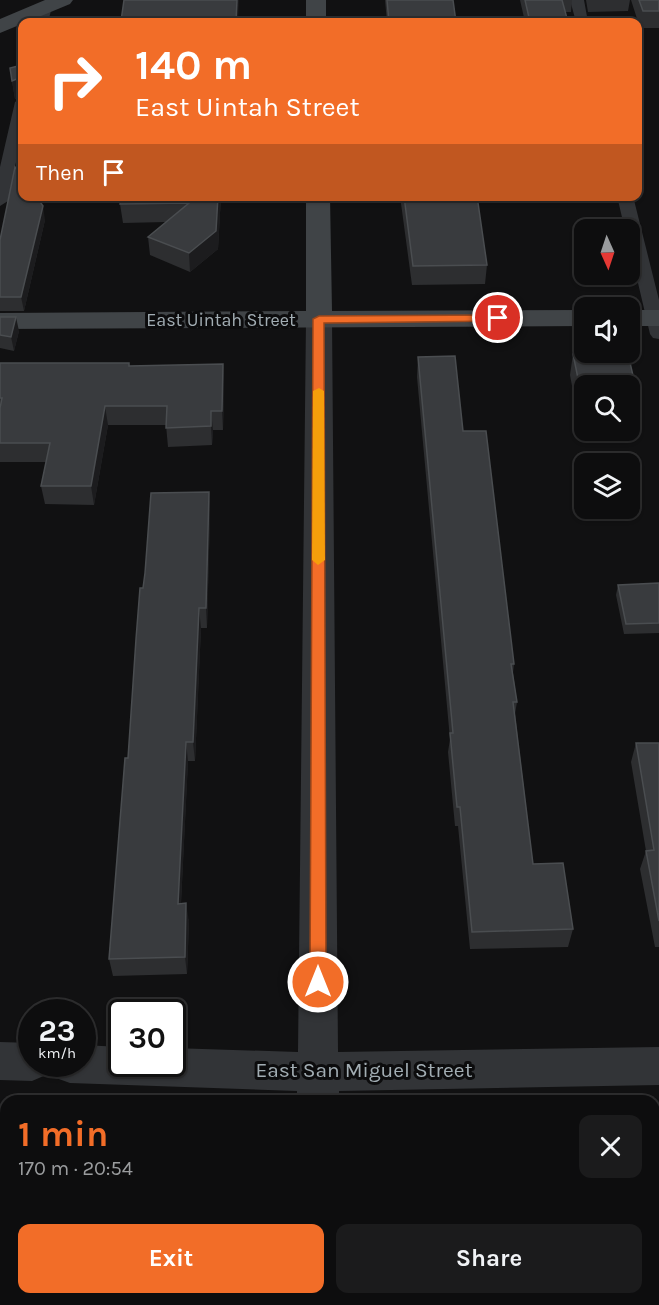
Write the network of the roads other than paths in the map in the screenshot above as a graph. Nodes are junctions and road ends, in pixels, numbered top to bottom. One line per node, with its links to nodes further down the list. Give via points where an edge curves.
1 (316, 0): 5 (main road)
2 (577, 0): 6 (lane)
3 (50, 10): 4 (main road)
4 (26, 18)
5 (316, 18)
6 (581, 18)
7 (18, 21): 8 (main road)
8 (0, 27)
9 (18, 120): 10 (lane)
10 (0, 201)
11 (318, 201): 14 (main road)
12 (626, 201): 16 (lane)
13 (574, 318): 14 (main road, East Uintah Street)
14 (319, 319): 15 (main road, East Uintah Street); 21 (street)
15 (0, 321)
16 (651, 322)
17 (0, 1061): 18 (street)
18 (18, 1062)
19 (96, 1066): 21 (street, East San Miguel Street)
20 (659, 1066): 21 (street, East San Miguel Street)
21 (318, 1086)

